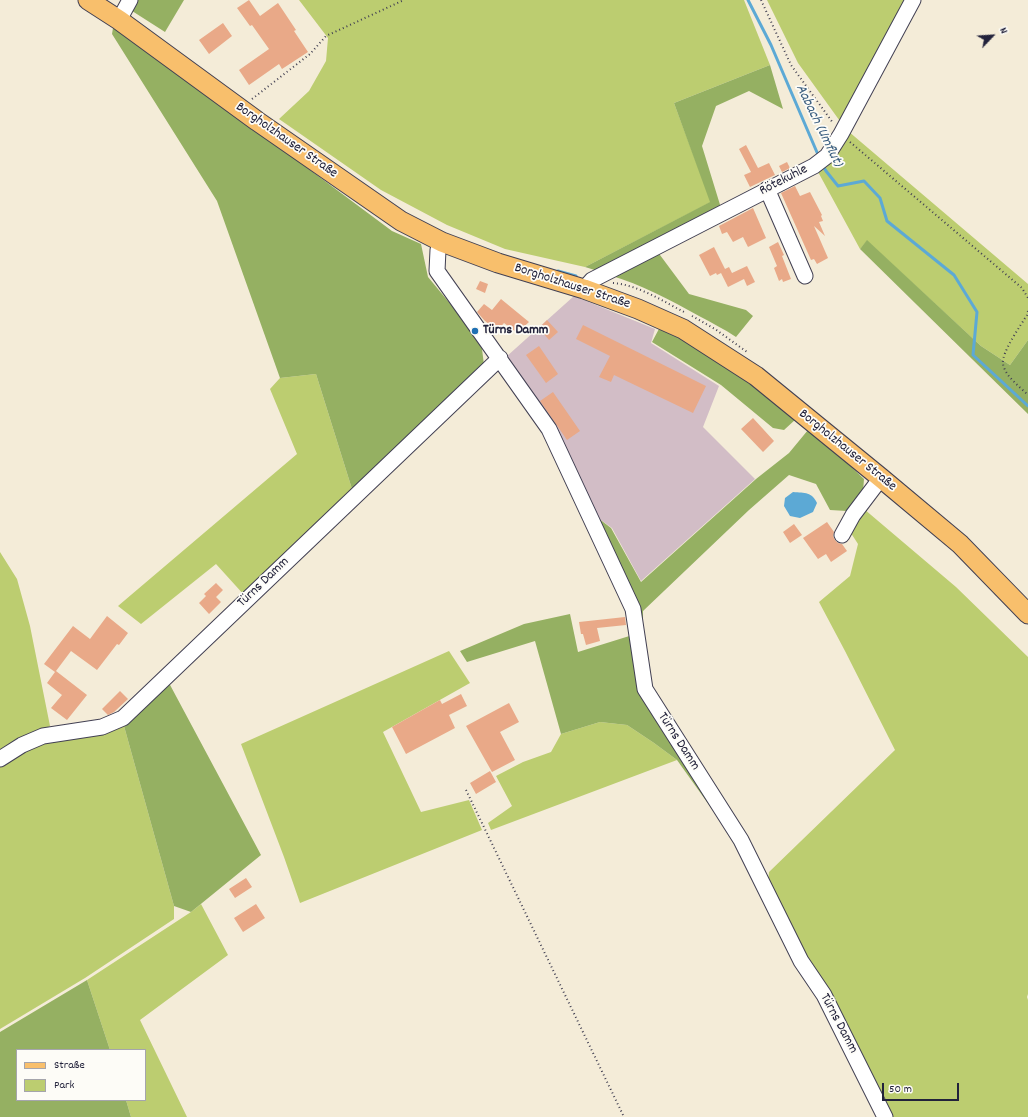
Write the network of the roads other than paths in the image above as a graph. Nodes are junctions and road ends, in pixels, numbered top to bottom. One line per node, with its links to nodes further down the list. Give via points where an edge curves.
1 (88, 0): 4 (main road, Borgholzhauser Straße)
2 (130, 0): 4 (street)
3 (913, 0): 5 (street, Rötekuhle, via 827,156 814,166)
4 (119, 20): 6 (main road, Borgholzhauser Straße, via 400,221)
5 (767, 189): 7 (street); 8 (street, Rötekuhle, via 592,280)
6 (442, 242): 8 (main road, Borgholzhauser Straße); 9 (street, Türns Damm, via 438,250 437,271)
7 (805, 276)
8 (584, 289): 10 (main road, Borgholzhauser Straße, via 683,329 756,376)
9 (500, 358): 13 (street, Türns Damm, via 123,718 102,727 42,736 22,744); 14 (street, Türns Damm, via 550,429 633,608 645,689 741,840 801,961 824,995)
10 (881, 478): 11 (street); 12 (main road, Borgholzhauser Straße, via 960,544)
11 (842, 534)
12 (1028, 614)
13 (0, 759)
14 (886, 1117)

